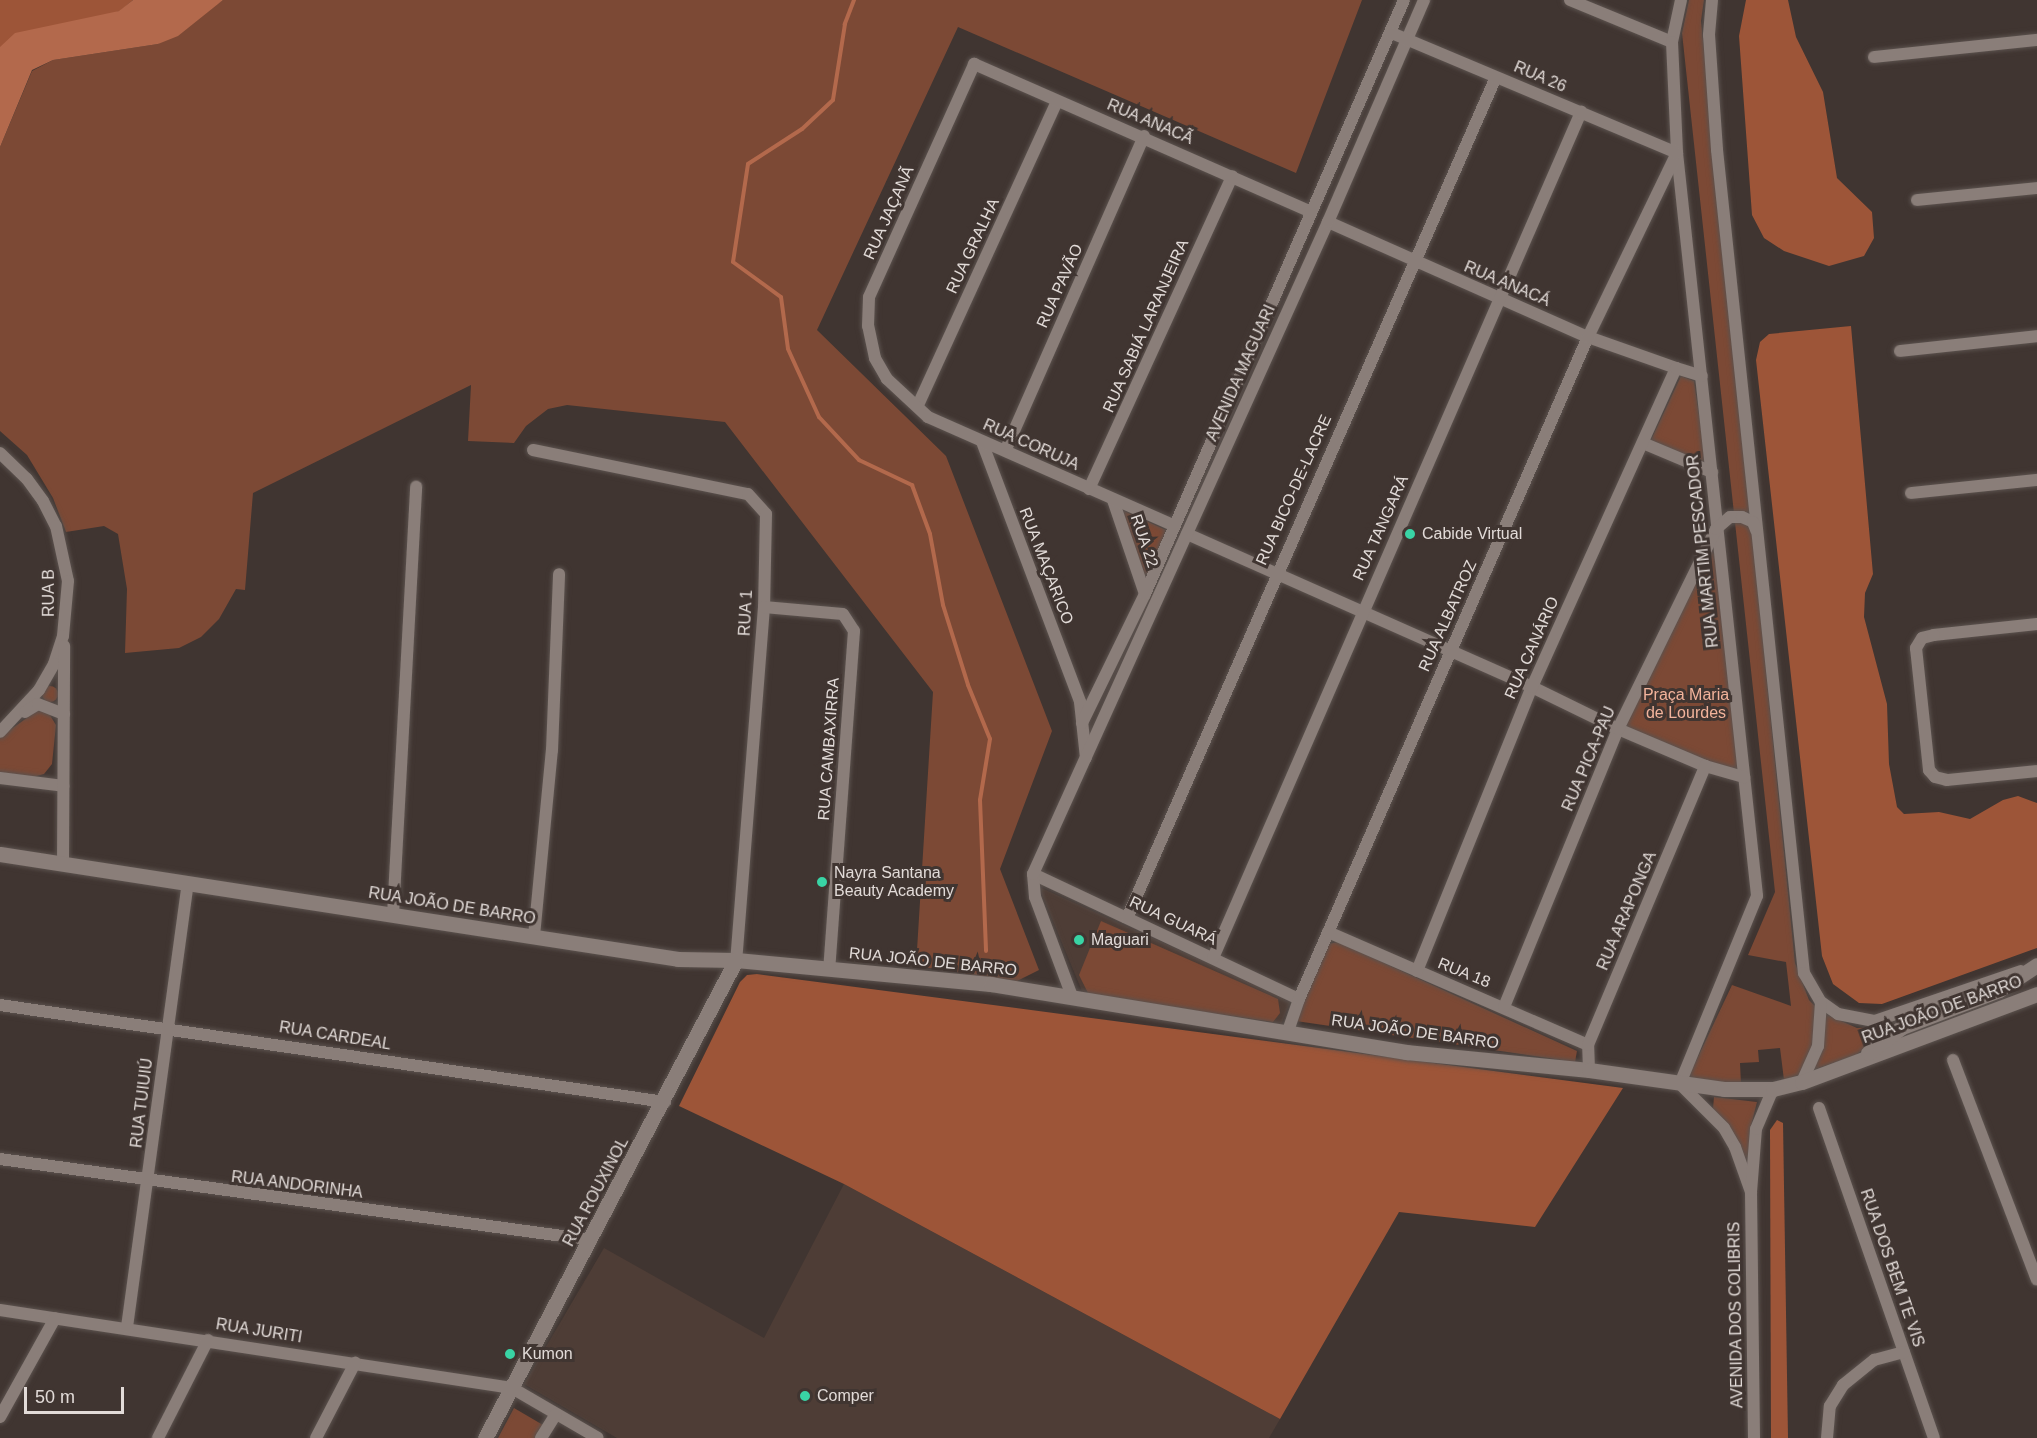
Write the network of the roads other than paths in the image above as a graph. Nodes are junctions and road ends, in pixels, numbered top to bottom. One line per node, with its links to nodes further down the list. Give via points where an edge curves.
1 (1404, 0): 6 (street, AVENIDA MAGUARI)
2 (1424, 0): 7 (street, AVENIDA MAGUARI)
3 (1570, 0): 9 (street)
4 (1681, 0): 9 (street, RUA MARTIM PESCADOR)
5 (1712, 0): 45 (street, via 1712,99)
6 (1391, 33): 7 (street, RUA 26); 20 (street, AVENIDA MAGUARI)
7 (1407, 40): 12 (street, RUA 26); 21 (street, AVENIDA MAGUARI)
8 (2037, 40): 10 (street)
9 (1672, 42): 16 (street, RUA MARTIM PESCADOR)
10 (1874, 57)
11 (974, 64): 13 (street, RUA ANACÃ); 29 (street, RUA JAÇANÃ, via 869,297 868,326 875,358)
12 (1496, 76): 14 (street, RUA 26); 22 (street, RUA BICO-DE-LACRE)
13 (1057, 101): 15 (street, RUA ANACÃ); 30 (street, RUA GRALHA)
14 (1581, 112): 16 (street, RUA 26); 23 (street, RUA TANGARÁ)
15 (1144, 136): 17 (street, RUA ANACÃ); 33 (street, RUA PAVÃO)
16 (1677, 153): 25 (street, RUA ALBATROZ); 28 (street, RUA MARTIM PESCADOR)
17 (1232, 176): 20 (street, RUA ANACÃ); 39 (street, RUA SABIÁ LARANJEIRA)
18 (2037, 188): 19 (street)
19 (1917, 200)
20 (1311, 212): 42 (street, AVENIDA MAGUARI)
21 (1328, 222): 22 (street, RUA ANACÁ); 44 (street, AVENIDA MAGUARI)
22 (1414, 262): 23 (street, RUA ANACÁ); 46 (street, RUA BICO-DE-LACRE)
23 (1501, 299): 25 (street, RUA ANACÁ); 50 (street, RUA TANGARÁ)
24 (2037, 336): 26 (street)
25 (1588, 337): 27 (street, RUA ANACÁ); 53 (street, RUA ALBATROZ)
26 (1900, 351)
27 (1676, 368): 28 (street); 32 (street, RUA CANÁRIO)
28 (1702, 376): 36 (street, RUA MARTIM PESCADOR)
29 (886, 379): 30 (street, RUA CORUJA)
30 (918, 405): 31 (street, RUA CORUJA, via 928,417)
31 (982, 442): 33 (street, RUA CORUJA); 55 (street, RUA MAÇARICO)
32 (1643, 443): 36 (street); 54 (street, RUA CANÁRIO)
33 (1006, 449): 39 (street, RUA CORUJA)
34 (533, 450): 49 (street, RUA 1, via 748,494 766,514)
35 (0, 453): 52 (street, RUA B, via 27,479 56,526 68,580)
36 (1712, 472): 43 (street, RUA MARTIM PESCADOR)
37 (2037, 480): 40 (street)
38 (416, 487): 73 (street)
39 (1089, 489): 41 (street, RUA CORUJA)
40 (1911, 493)
41 (1113, 500): 42 (street, RUA CORUJA); 48 (street, RUA 22)
42 (1173, 525): 48 (street, AVENIDA MAGUARI)
43 (1716, 529): 45 (street, via 1730,517 1742,517 1753,522); 60 (street, RUA PICA-PAU); 66 (street, RUA MARTIM PESCADOR)
44 (1187, 534): 46 (street); 58 (street, AVENIDA MAGUARI)
45 (1758, 535): 85 (street, via 1802,963 1808,984)
46 (1275, 573): 50 (street); 74 (street, RUA BICO-DE-LACRE)
47 (559, 574): 76 (street, via 552,750)
48 (1145, 594): 55 (street, AVENIDA MAGUARI)
49 (764, 607): 78 (street, RUA 1); 80 (street, RUA CAMBAXIRRA, via 843,614 854,631)
50 (1361, 612): 53 (street); 77 (street, RUA TANGARÁ)
51 (2037, 624): 65 (street, via 1934,635 1922,638 1916,648 1929,770 1935,777 1947,780)
52 (63, 636): 56 (street, RUA B, via 39,690); 57 (street)
53 (1450, 651): 54 (street); 75 (street, RUA ALBATROZ)
54 (1532, 687): 60 (street); 81 (street, RUA CANÁRIO)
55 (1085, 704): 58 (street); 59 (street, RUA MAÇARICO)
56 (21, 714): 57 (street, via 38,704); 61 (street, RUA B)
57 (64, 714): 68 (street)
58 (1106, 717): 62 (street, AVENIDA MAGUARI)
59 (1082, 723): 62 (street); 63 (street)
60 (1618, 729): 64 (street); 87 (street, RUA PICA-PAU)
61 (1, 730)
62 (1098, 734): 63 (street, AVENIDA MAGUARI)
63 (1087, 760): 71 (street, AVENIDA MAGUARI)
64 (1705, 766): 66 (street); 90 (street, RUA ARAPONGA)
65 (2037, 771)
66 (1744, 777): 95 (street, RUA MARTIM PESCADOR, via 1757,896)
67 (0, 778): 68 (street)
68 (64, 786): 70 (street)
69 (0, 854): 70 (street, RUA JOÃO DE BARRO)
70 (63, 864): 72 (street, RUA JOÃO DE BARRO)
71 (1033, 874): 74 (street, RUA GUARÁ); 83 (street, via 1035,897)
72 (188, 883): 73 (street, RUA JOÃO DE BARRO); 88 (street, RUA TUIUIÚ)
73 (393, 915): 76 (street, RUA JOÃO DE BARRO)
74 (1127, 918): 77 (street, RUA GUARÁ)
75 (1328, 932): 81 (street, RUA 18); 84 (street, RUA ALBATROZ)
76 (534, 936): 78 (street, RUA JOÃO DE BARRO, via 678,958)
77 (1213, 958): 84 (street, RUA GUARÁ)
78 (736, 960): 80 (street, RUA JOÃO DE BARRO); 99 (street, RUA ROUXINOL)
79 (2032, 967): 85 (street, RUA JOÃO DE BARRO, via 1875,1021 1852,1020); 91 (street, RUA JOÃO DE BARRO, via 1999,990 1902,1027)
80 (829, 969): 83 (street, RUA JOÃO DE BARRO, via 991,984)
81 (1416, 971): 87 (street, RUA 18)
82 (2037, 994): 91 (street, RUA JOÃO DE BARRO)
83 (1073, 999): 89 (street, RUA JOÃO DE BARRO)
84 (1299, 999): 89 (street, RUA ALBATROZ)
85 (1821, 1002): 94 (street, via 1818,1046)
86 (0, 1005): 88 (street, RUA CARDEAL)
87 (1504, 1007): 90 (street, RUA 18)
88 (169, 1027): 99 (street, RUA CARDEAL); 104 (street, RUA TUIUIÚ)
89 (1288, 1031): 93 (street, RUA JOÃO DE BARRO, via 1406,1052)
90 (1588, 1045): 93 (street, RUA ARAPONGA)
91 (1859, 1060): 94 (street, RUA JOÃO DE BARRO)
92 (1953, 1060): 107 (street)
93 (1589, 1071): 95 (street, RUA JOÃO DE BARRO)
94 (1802, 1082): 97 (street, RUA JOÃO DE BARRO)
95 (1680, 1084): 96 (street, RUA JOÃO DE BARRO); 102 (street, AVENIDA DOS COLIBRIS)
96 (1714, 1089): 98 (street, RUA JOÃO DE BARRO); 102 (street, via 1708,1101)
97 (1773, 1089): 98 (street, RUA JOÃO DE BARRO); 100 (street, AVENIDA DOS COLIBRIS)
98 (1754, 1090): 100 (street)
99 (665, 1102): 106 (street, RUA ROUXINOL)
100 (1762, 1108): 105 (street, AVENIDA DOS COLIBRIS, via 1753,1149)
101 (1819, 1108): 112 (street, RUA DOS BEM TE VIS)
102 (1712, 1113): 105 (street, AVENIDA DOS COLIBRIS, via 1735,1147)
103 (0, 1159): 104 (street, RUA ANDORINHA)
104 (149, 1182): 106 (street, RUA ANDORINHA); 110 (street, RUA TUIUIÚ)
105 (1751, 1192): 122 (street, AVENIDA DOS COLIBRIS)
106 (591, 1240): 114 (street, RUA ROUXINOL)
107 (2037, 1280)
108 (0, 1310): 109 (street, RUA JURITI)
109 (55, 1318): 110 (street, RUA JURITI); 116 (street)
110 (127, 1328): 111 (street, RUA JURITI)
111 (208, 1340): 113 (street, RUA JURITI); 117 (street)
112 (1904, 1352): 123 (street, via 1874,1360 1843,1385 1830,1406); 124 (street, RUA DOS BEM TE VIS)
113 (355, 1363): 114 (street, RUA JURITI); 118 (street)
114 (512, 1388): 115 (street); 119 (street, RUA ROUXINOL)
115 (556, 1414): 120 (street); 121 (street)
116 (0, 1417)
117 (158, 1438)
118 (316, 1438)
119 (485, 1438)
120 (542, 1438)
121 (598, 1438)
122 (1754, 1438)
123 (1827, 1438)
124 (1934, 1438)

